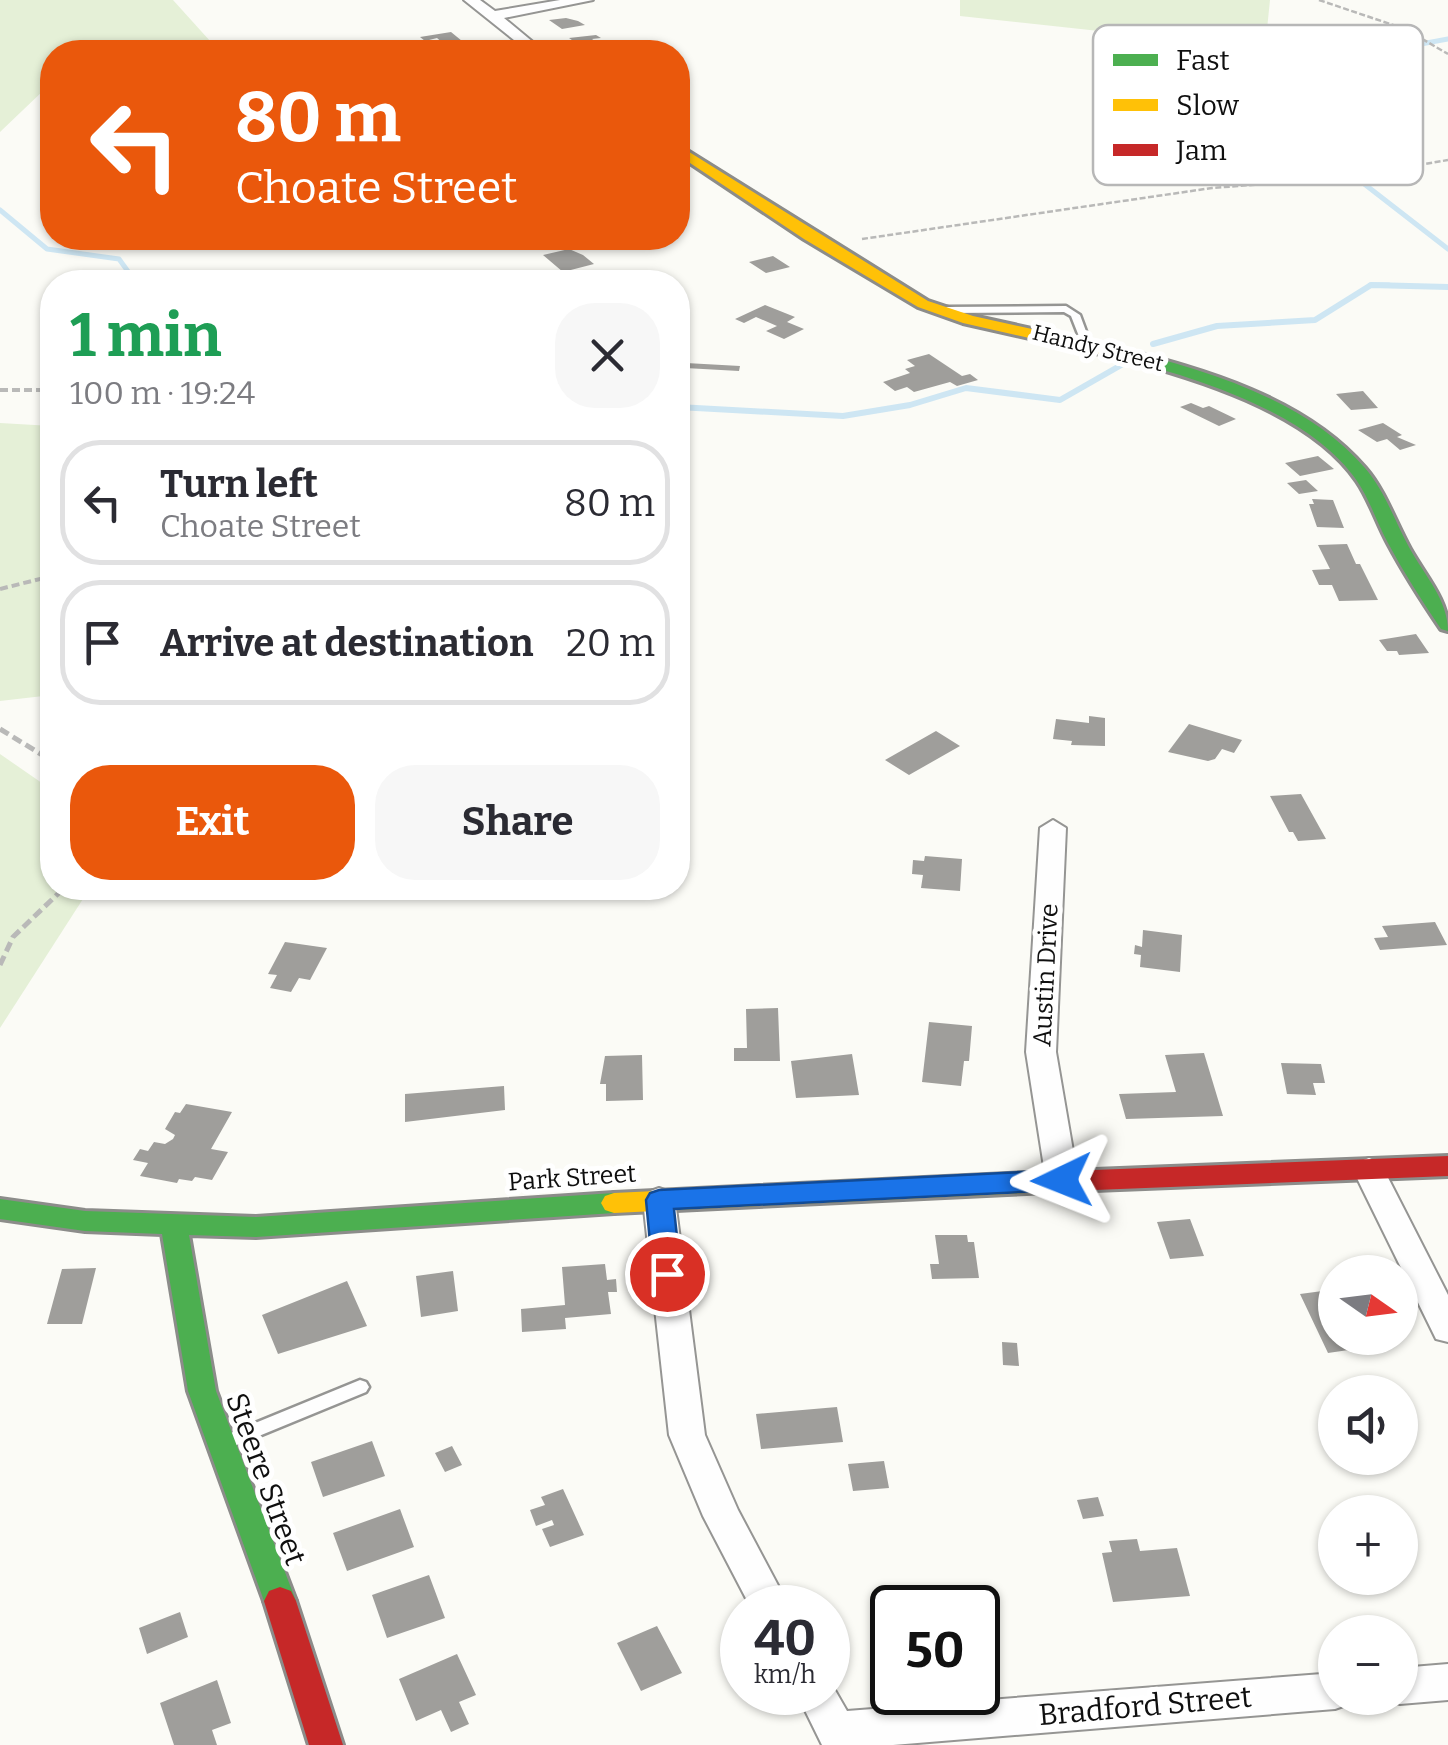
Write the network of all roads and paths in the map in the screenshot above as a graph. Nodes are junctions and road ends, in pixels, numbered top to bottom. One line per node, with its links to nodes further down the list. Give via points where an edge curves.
1 (470, 0): 4 (street)
2 (586, 0): 4 (street)
3 (1319, 0): 5 (path)
4 (492, 16): 7 (street)
5 (1393, 25)
6 (1423, 39): 8 (path)
7 (523, 40)
8 (1448, 54)
9 (690, 157): 13 (street, Handy Street)
10 (1448, 160): 11 (path)
11 (1423, 166)
12 (1217, 185): 13 (path, via 846,241)
13 (809, 236): 18 (street, Handy Street, via 941,310 1159,362 1275,409 1359,472)
14 (0, 390): 15 (path)
15 (40, 390)
16 (40, 579): 17 (path)
17 (0, 589)
18 (1448, 625)
19 (0, 730): 20 (path)
20 (40, 754)
21 (1053, 828): 26 (street, Austin Drive, via 1041,1052)
22 (51, 900): 23 (path, via 12,937)
23 (0, 965)
24 (1448, 1166): 25 (street, Park Street)
25 (1369, 1170): 26 (street, Park Street); 30 (street)
26 (1062, 1180): 27 (street, Park Street)
27 (659, 1200): 29 (street, Park Street); 33 (street, via 687,1435)
28 (0, 1209): 29 (street, Park Street)
29 (174, 1228): 32 (street, Steere Street, via 202,1391)
30 (1448, 1329)
31 (360, 1387): 32 (lane)
32 (221, 1444): 39 (street, Steere Street)
33 (759, 1585)
34 (1448, 1682): 35 (street)
35 (1418, 1684)
36 (1318, 1693): 38 (street, Bradford Street)
37 (828, 1715): 38 (street)
38 (840, 1738)
39 (326, 1745)

